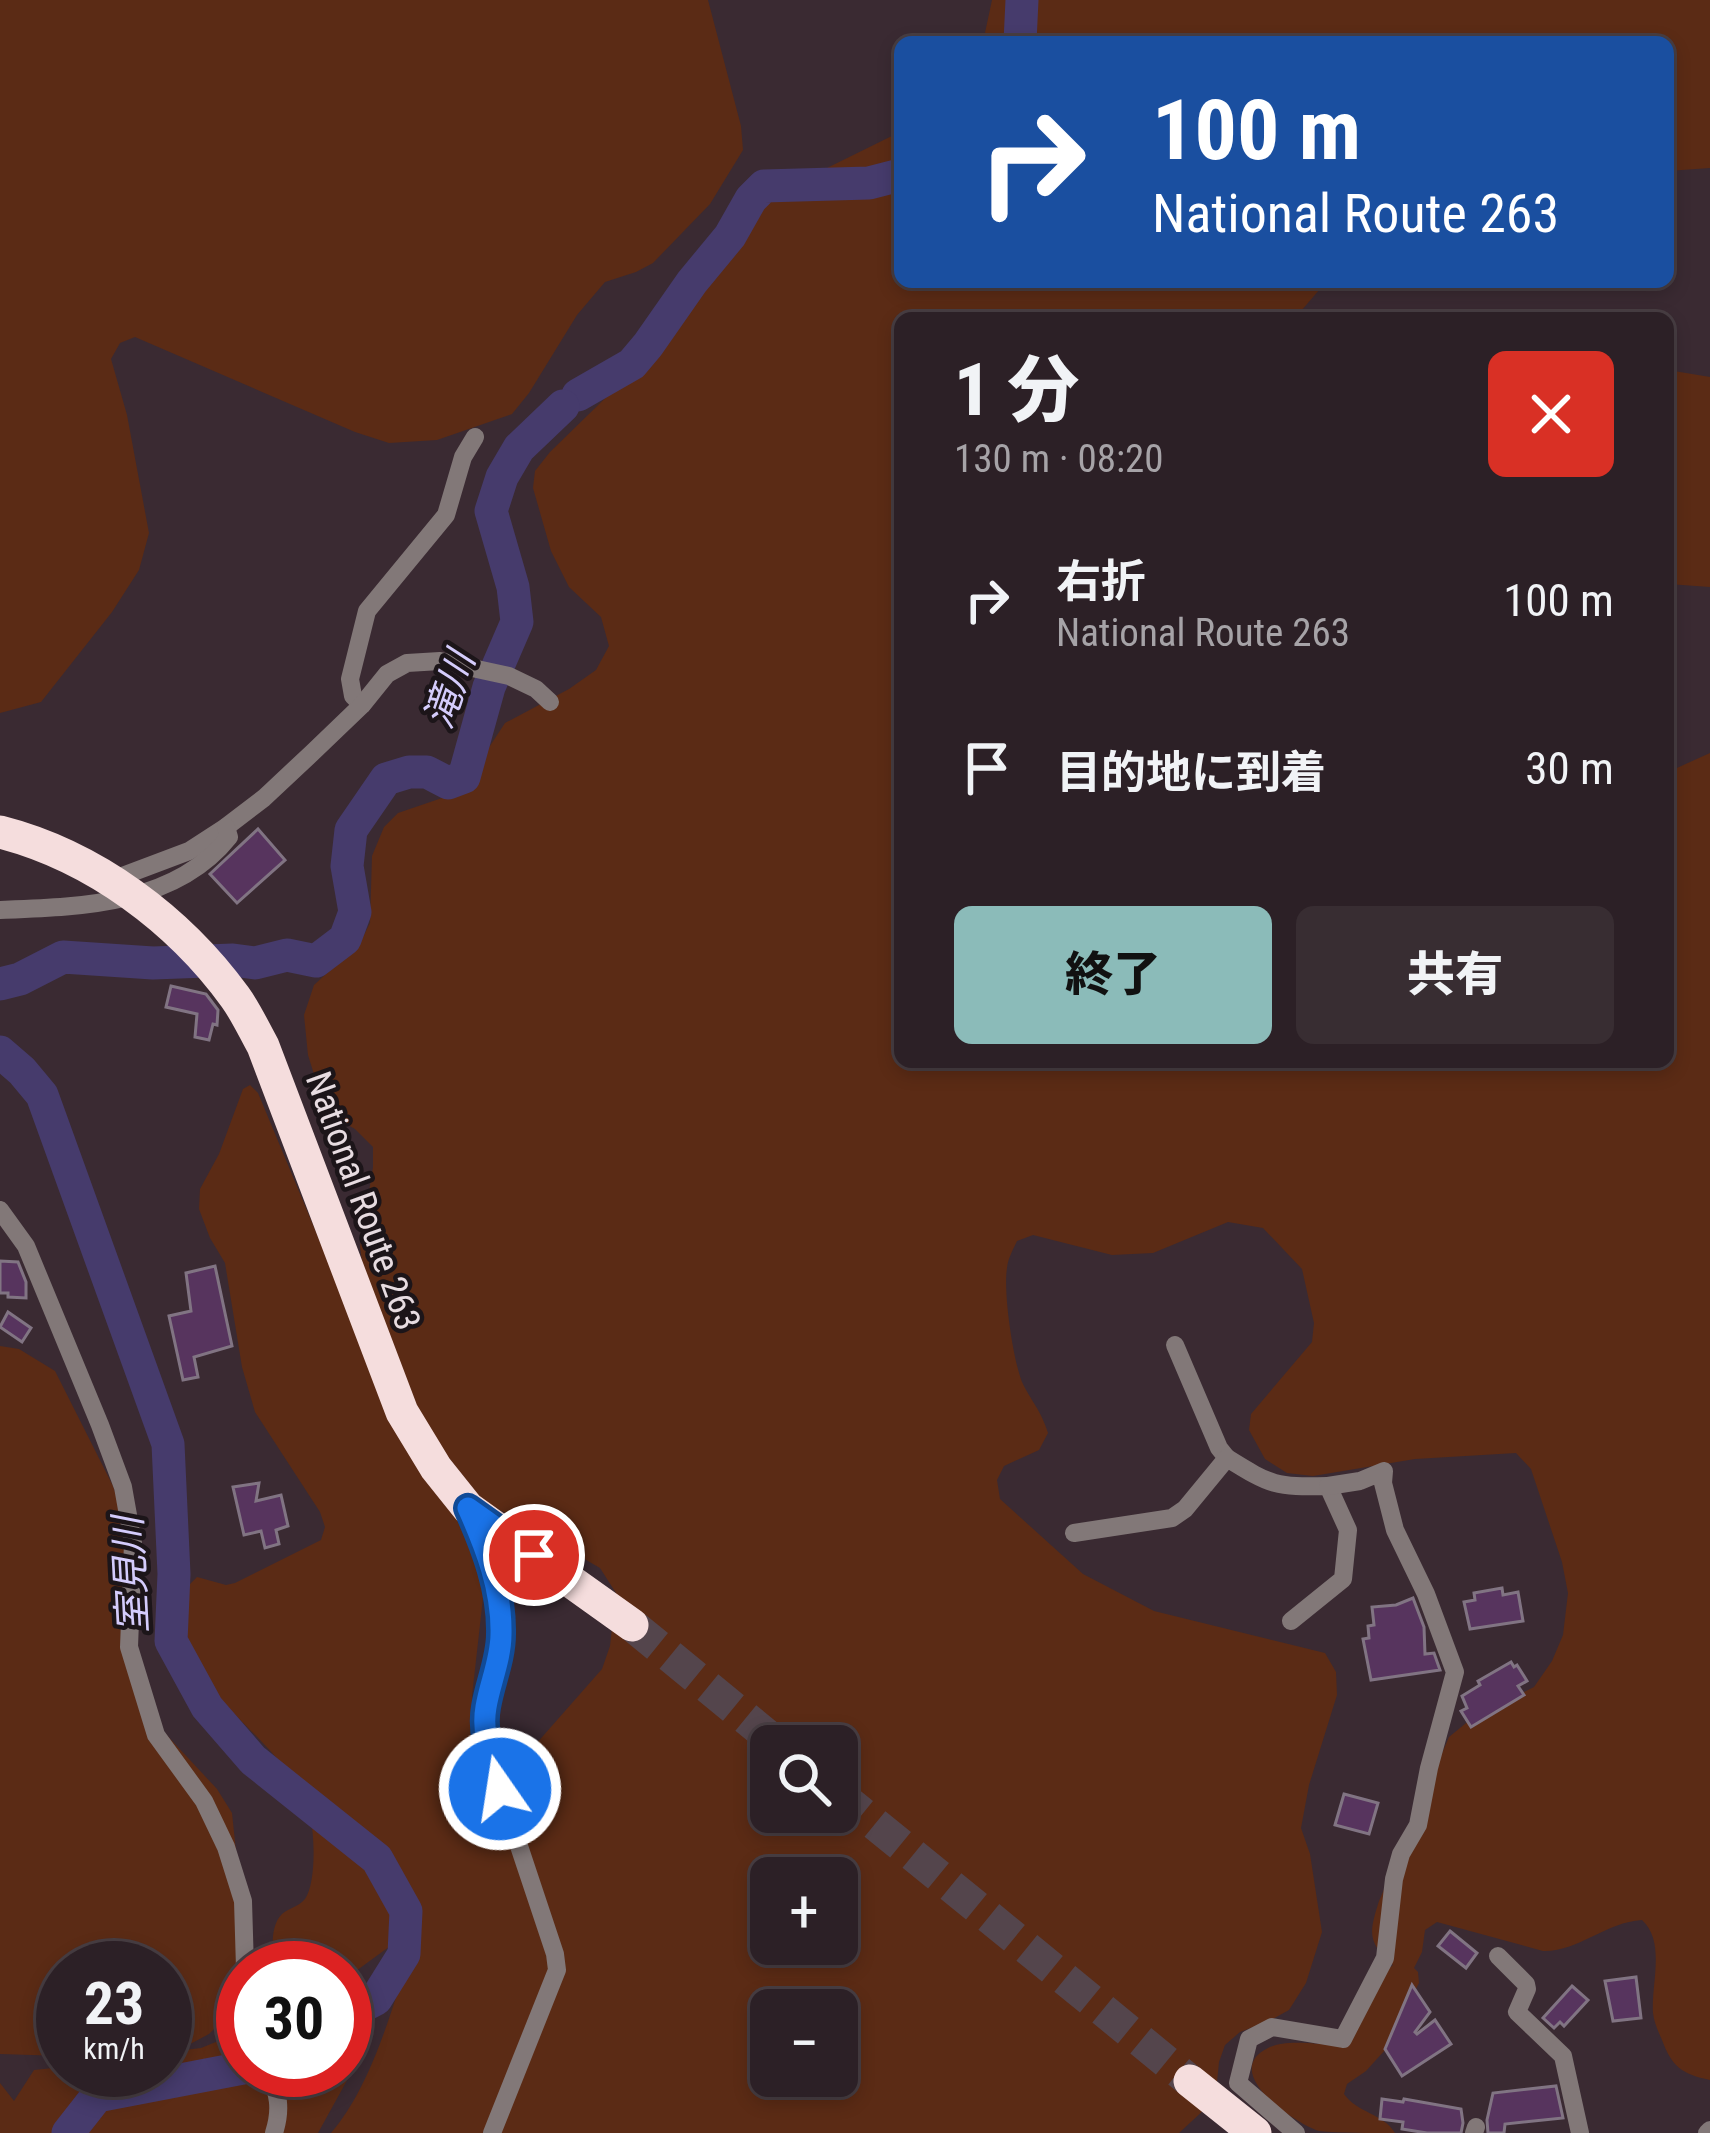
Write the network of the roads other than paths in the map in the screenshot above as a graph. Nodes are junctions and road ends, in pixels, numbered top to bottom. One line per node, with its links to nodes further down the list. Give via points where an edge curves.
1 (476, 437): 3 (street, via 446,515 367,610 350,679)
2 (550, 702): 3 (street, via 508,676 440,661 386,674)
3 (362, 705): 4 (street)
4 (226, 827): 6 (street, via 189,851); 7 (street, via 229,838 218,851 160,889 71,907)
5 (0, 832): 6 (highway, National Route 263)
6 (112, 880): 12 (highway, National Route 263, via 185,938 239,1001 402,1412)
7 (0, 910)
8 (0, 1210): 16 (street, via 26,1246 123,1487 133,1543 129,1648 156,1735 204,1801 246,1894)
9 (1175, 1346): 10 (street)
10 (1227, 1458): 11 (street, via 1282,1487); 13 (street, via 1172,1518)
11 (1328, 1486): 14 (street, via 1348,1530 1343,1579); 23 (street, via 1384,1471 1395,1530 1455,1672 1418,1825 1394,1879 1385,1958 1343,2038 1272,2027 1250,2039 1238,2083)
12 (468, 1508): 15 (highway, National Route 263); 21 (street, via 495,1584 501,1635 485,1708 488,1750 557,1970)
13 (1074, 1533)
14 (1291, 1621)
15 (632, 1624)
16 (245, 1941)
17 (1498, 1956): 24 (street, via 1526,1984 1517,2012 1563,2056)
18 (1190, 2081): 22 (highway)
19 (278, 2097): 20 (street)
20 (274, 2133)
21 (492, 2133)
22 (1256, 2133)
23 (1296, 2133)
24 (1580, 2133)

